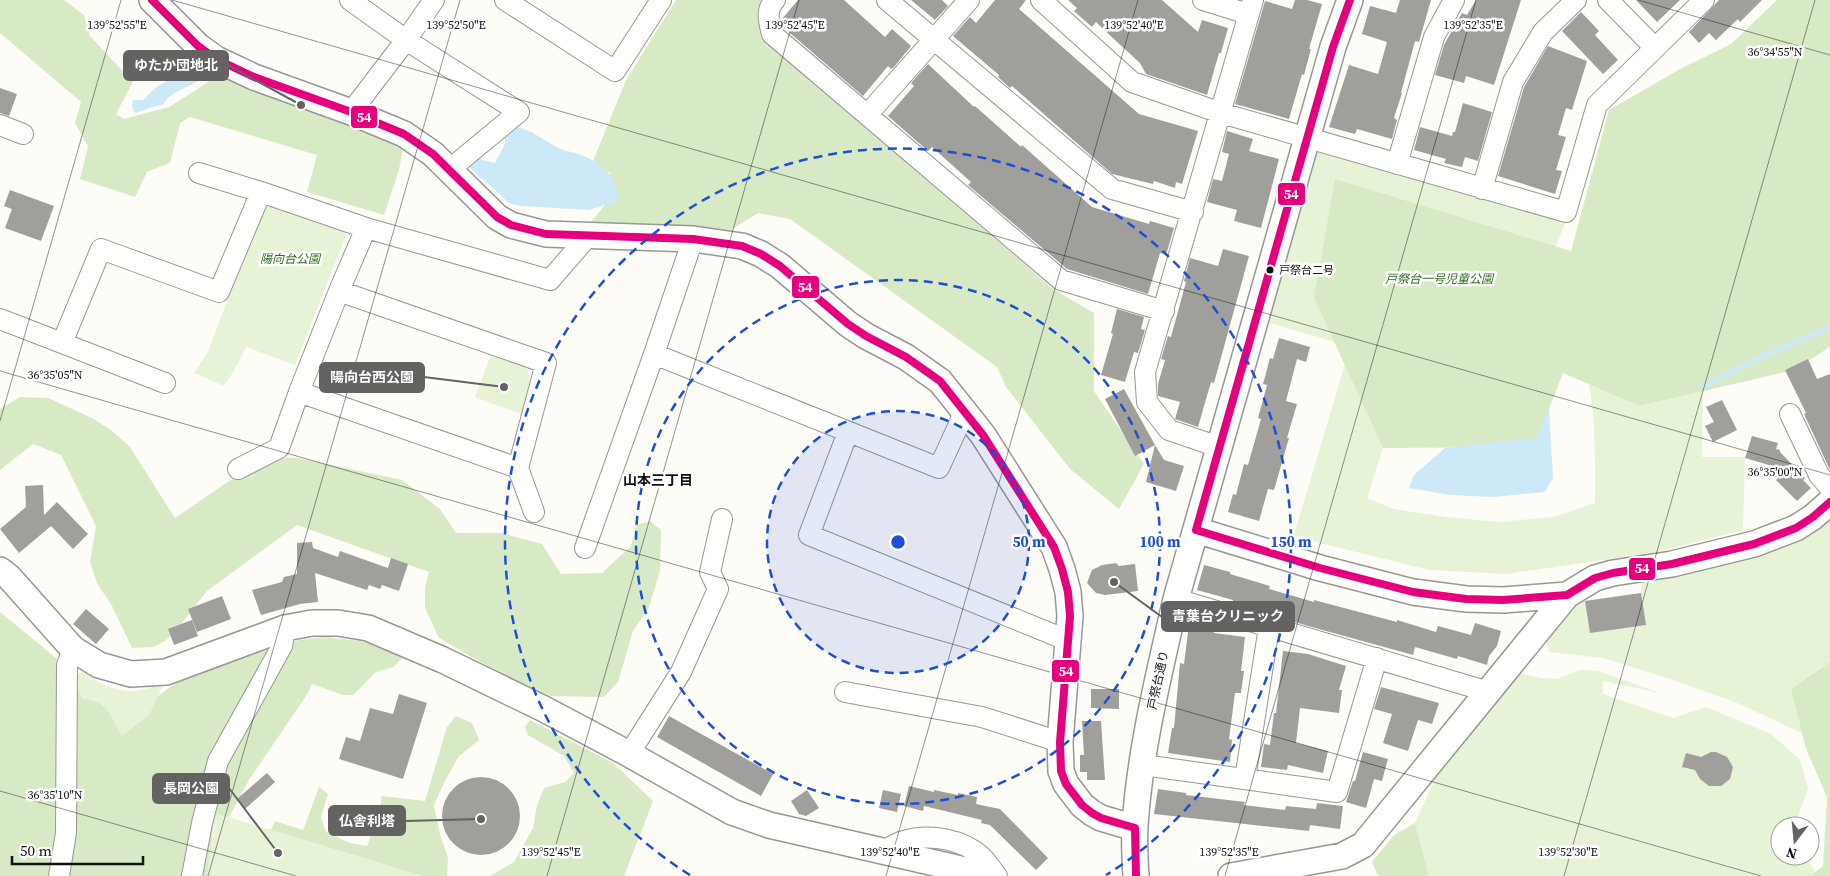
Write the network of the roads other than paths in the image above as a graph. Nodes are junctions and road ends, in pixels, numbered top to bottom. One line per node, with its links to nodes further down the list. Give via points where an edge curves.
1 (152, 0): 20 (street, via 198,46 216,59 254,77)
2 (350, 0): 17 (street)
3 (434, 0): 17 (street)
4 (505, 0): 5 (street, via 615,71)
5 (661, 0)
6 (775, 0): 22 (street, via 768,17 772,34)
7 (887, 0): 18 (street)
8 (969, 0): 18 (street)
9 (1042, 0): 21 (street, via 1132,82)
10 (1203, 0): 16 (street)
11 (1350, 0): 25 (street, 戸祭台通り)
12 (1454, 0): 26 (street, via 1434,37)
13 (1576, 0): 29 (street, via 1543,32 1513,82)
14 (1608, 0): 19 (street)
15 (1704, 0): 19 (street)
16 (1250, 7): 21 (street)
17 (406, 40): 20 (street); 27 (street, via 519,112)
18 (934, 40): 22 (street); 31 (street, via 1112,189)
19 (1655, 48): 29 (street, via 1597,105 1566,212)
20 (351, 112): 27 (street, via 404,134)
21 (1221, 113): 25 (street); 31 (street)
22 (867, 115): 36 (street, via 1061,280)
23 (0, 125): 24 (street)
24 (23, 134)
25 (1307, 138): 26 (street); 45 (street, 戸祭台通り)
26 (1397, 164): 29 (street)
27 (450, 170): 33 (street, via 498,217 511,225 546,234)
28 (199, 173): 30 (street)
29 (1482, 189)
30 (260, 192): 32 (street); 38 (street, via 219,292 100,249)
31 (1193, 212): 36 (street)
32 (366, 228): 33 (street, via 550,280); 35 (street)
33 (590, 236): 34 (street)
34 (693, 239): 39 (street); 42 (street, via 742,246 780,266 848,324 940,381)
35 (339, 291): 41 (street); 46 (street, via 546,363)
36 (1164, 310): 45 (street, via 1145,372 1147,402 1169,430)
37 (0, 319): 38 (street)
38 (62, 343): 40 (street)
39 (654, 354): 44 (street); 53 (street)
40 (165, 383)
41 (299, 392): 46 (street); 47 (street, via 279,448)
42 (965, 412): 44 (street, via 939,468); 59 (street, via 1054,547 1068,592)
43 (1790, 414): 48 (street, via 1819,475)
44 (848, 432): 59 (street, via 809,536)
45 (1219, 447): 52 (street, 戸祭台通り)
46 (518, 468): 50 (street)
47 (238, 469)
48 (1830, 488)
49 (1830, 502): 55 (street, via 1796,528 1754,544 1672,564 1613,572 1595,578)
50 (534, 512)
51 (722, 519): 65 (street, via 710,572 718,589 682,672)
52 (1196, 530): 55 (street, via 1320,568 1439,596 1503,600); 56 (street, 戸祭台通り)
53 (585, 548)
54 (0, 570): 60 (street)
55 (1567, 595): 63 (street)
56 (1176, 599): 57 (street); 66 (street, 戸祭台通り, via 1158,676)
57 (1269, 627): 61 (street); 67 (street)
58 (285, 628): 60 (street, via 166,672 132,674 99,666); 65 (street, via 338,623 368,628 443,660); 71 (street, via 282,646 218,762)
59 (1069, 641): 64 (street)
60 (73, 649): 70 (street, via 67,665 66,832)
61 (1377, 658): 63 (street); 67 (street, via 1337,792)
62 (845, 692): 64 (street, via 982,717)
63 (1489, 692): 75 (street, via 1363,845 1342,856)
64 (1060, 742): 68 (street, via 1061,771 1066,784 1082,805 1101,818)
65 (630, 754): 69 (street, via 732,812 769,826)
66 (1143, 765): 67 (street); 68 (street, 戸祭台通り)
67 (1245, 779)
68 (1134, 828): 74 (street, 戸祭台通り)
69 (882, 852): 72 (street); 73 (street, via 903,841 935,838 958,843 971,850 982,857)
70 (59, 876)
71 (192, 876)
72 (992, 876)
73 (997, 876)
74 (1136, 876)
75 (1231, 876)

